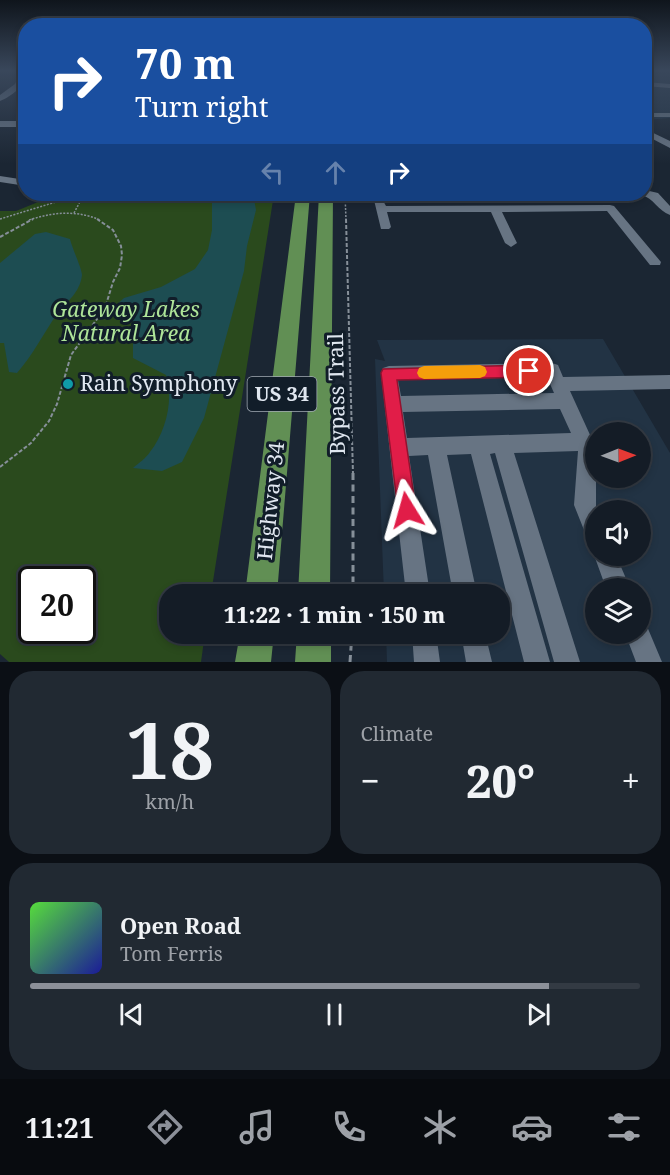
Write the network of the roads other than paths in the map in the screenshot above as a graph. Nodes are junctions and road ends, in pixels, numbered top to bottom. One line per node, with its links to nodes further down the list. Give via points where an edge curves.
1 (652, 109): 5 (street)
2 (652, 111): 4 (street)
3 (652, 115): 4 (street)
4 (657, 115): 5 (street)
5 (668, 115)
6 (0, 124): 7 (street)
7 (18, 124)
8 (652, 130): 10 (street)
9 (652, 136): 11 (street)
10 (670, 139)
11 (670, 145)
12 (0, 179): 13 (street)
13 (18, 182)
14 (652, 195): 24 (street)
15 (302, 201): 37 (highway, Highway 34 / US 34)
16 (326, 201): 38 (highway, Highway 34 / US 34)
17 (379, 201): 23 (street)
18 (526, 201): 21 (street)
19 (604, 201): 22 (street)
20 (495, 208): 21 (street); 23 (street); 26 (street)
21 (531, 208): 22 (street)
22 (610, 208): 27 (street)
23 (381, 209): 25 (street)
24 (670, 212)
25 (385, 227)
26 (512, 243)
27 (655, 262)
28 (670, 382): 29 (street)
29 (562, 392): 30 (street); 30 (street, via 552,370 389,373); 31 (street)
30 (393, 404): 35 (street)
31 (584, 442): 32 (street); 36 (street, via 588,453)
32 (502, 444): 33 (street); 51 (street)
33 (478, 445): 34 (street); 50 (street)
34 (436, 446): 35 (street); 40 (street)
35 (398, 447): 39 (street)
36 (585, 507)
37 (262, 584)
38 (315, 584)
39 (417, 584)
40 (463, 584)
41 (255, 644): 46 (highway)
42 (314, 644): 47 (highway)
43 (426, 644): 48 (street)
44 (475, 644): 49 (street)
45 (642, 644): 52 (street)
46 (254, 662)
47 (313, 662)
48 (428, 662)
49 (479, 662)
50 (537, 662)
51 (567, 662)
52 (649, 662)

